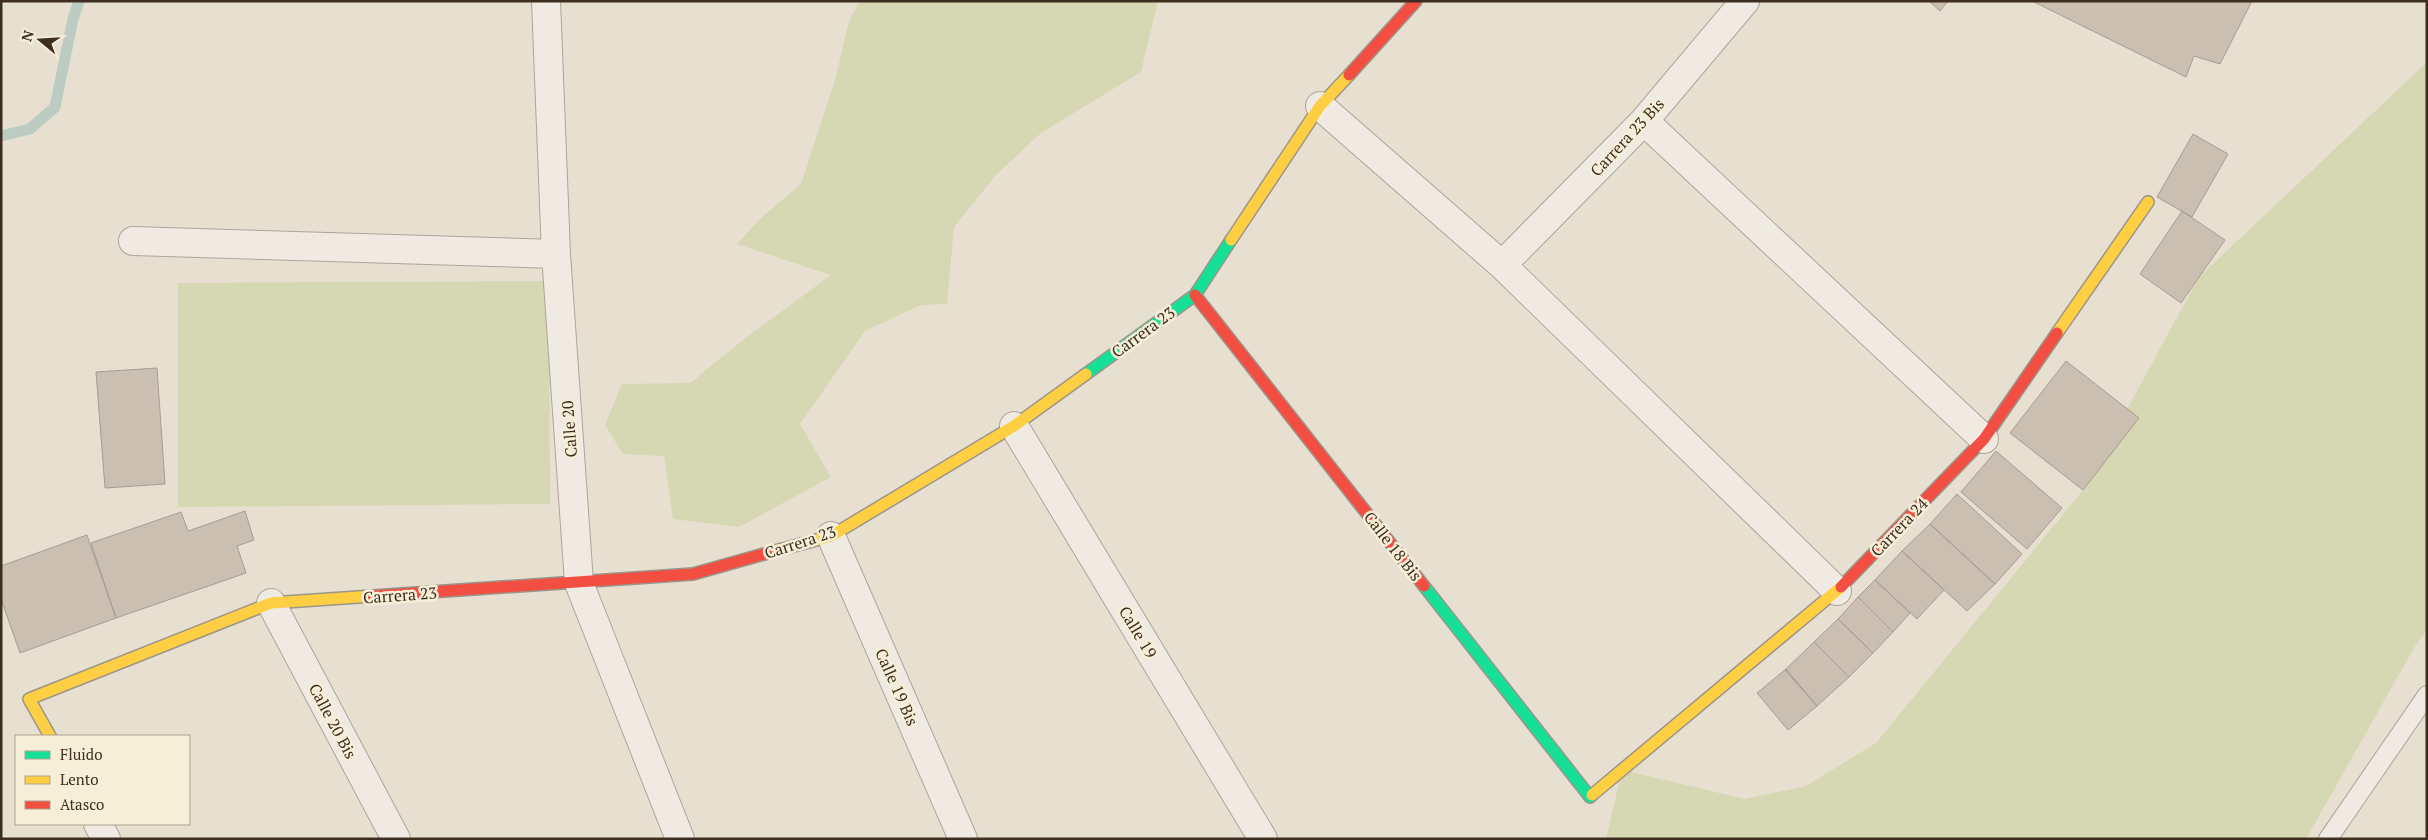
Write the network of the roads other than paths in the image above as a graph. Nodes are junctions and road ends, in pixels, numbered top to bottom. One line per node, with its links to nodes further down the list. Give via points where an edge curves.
1 (546, 1): 8 (street, Calle 20)
2 (1416, 1): 4 (street, Carrera 23)
3 (1745, 1): 5 (street, Carrera 23 Bis)
4 (1320, 106): 9 (street); 10 (street, Carrera 23)
5 (1644, 121): 9 (street, Carrera 23 Bis); 12 (street)
6 (2148, 202): 12 (street, Carrera 24)
7 (133, 241): 8 (street)
8 (556, 254): 14 (street, Calle 20)
9 (1502, 265): 15 (street)
10 (1195, 295): 11 (street, Carrera 23); 19 (street, Calle 18 Bis)
11 (1014, 426): 13 (street, Carrera 23); 25 (street, Calle 19)
12 (1984, 439): 15 (street, Carrera 24)
13 (831, 536): 14 (street, Carrera 23, via 693,574); 24 (street, Calle 19 Bis)
14 (580, 583): 16 (street, Carrera 23); 23 (street, Calle 20)
15 (1838, 591): 19 (street, Carrera 24)
16 (271, 603): 18 (street, Carrera 23, via 29,699); 22 (street, Calle 20 Bis)
17 (2427, 695): 26 (lane)
18 (49, 735)
19 (1590, 796)
20 (99, 825): 21 (street)
21 (106, 839)
22 (396, 839)
23 (680, 839)
24 (963, 839)
25 (1263, 839)
26 (2328, 839)

